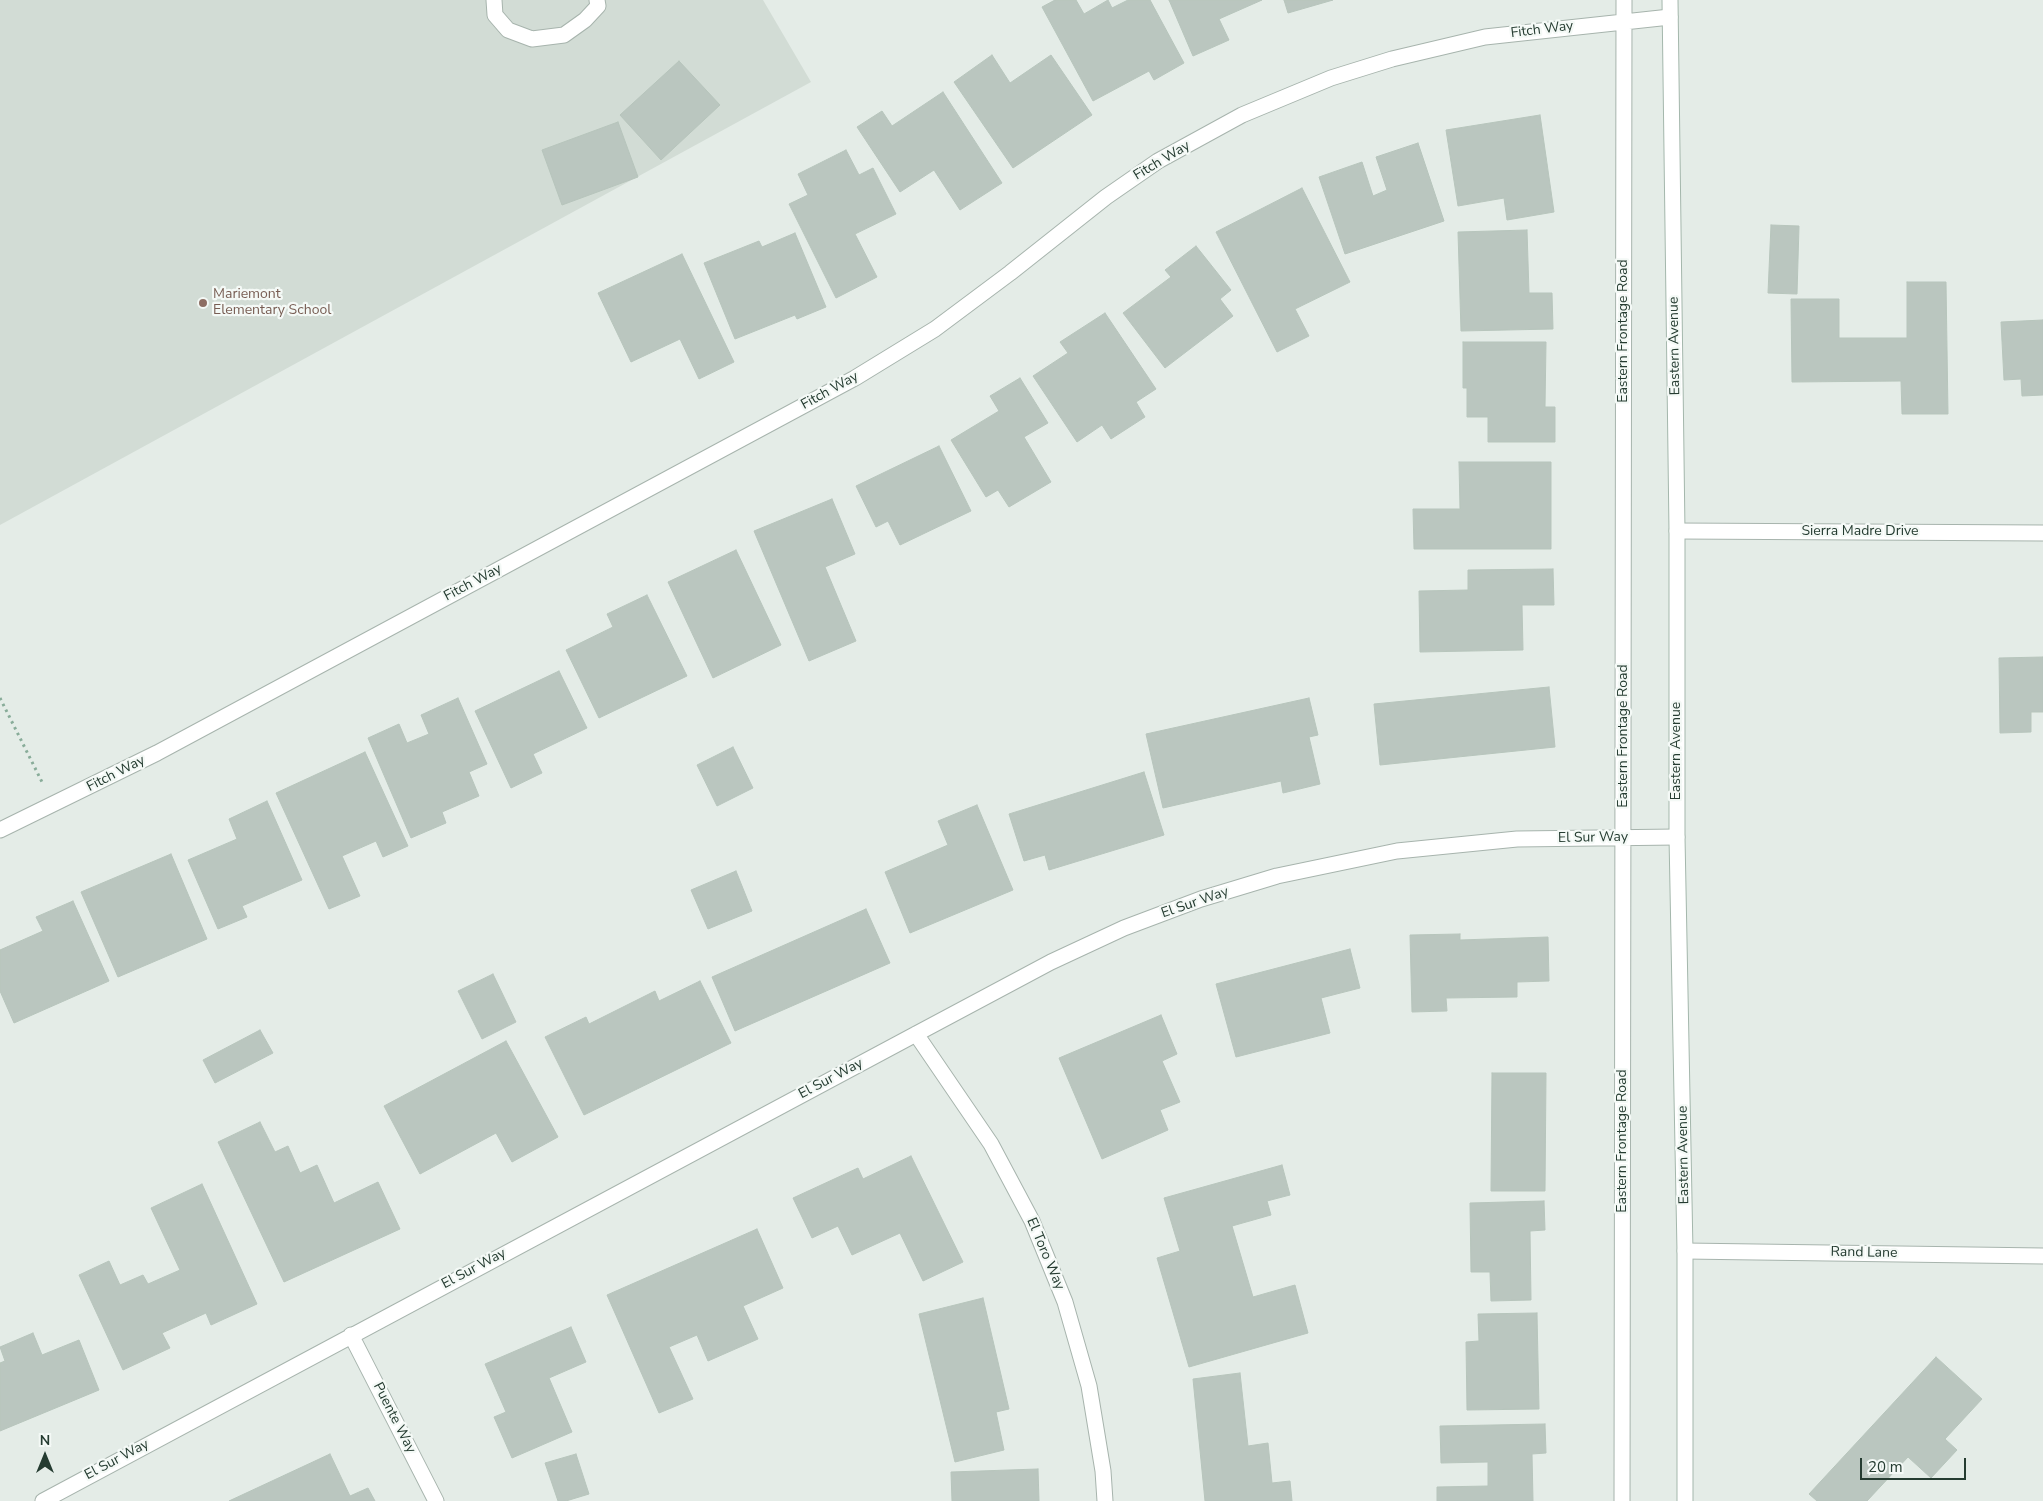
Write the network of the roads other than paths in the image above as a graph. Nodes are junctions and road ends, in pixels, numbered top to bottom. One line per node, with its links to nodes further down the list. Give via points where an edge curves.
1 (494, 0): 2 (street, via 495,14 508,30 532,39 564,35 585,20 598,6)
2 (597, 0)
3 (1624, 0): 6 (street, Eastern Frontage Road)
4 (1670, 0): 5 (street, Eastern Avenue)
5 (1670, 18): 6 (street, Fitch Way); 7 (street, Eastern Avenue)
6 (1624, 21): 9 (street, Fitch Way, via 1485,37 1392,59 1331,78 1242,115 1158,161 1106,197 935,329 855,378 175,743); 10 (street, Eastern Frontage Road)
7 (1677, 531): 8 (street, Sierra Madre Drive); 11 (street, Eastern Avenue)
8 (2043, 533)
9 (0, 830)
10 (1624, 837): 11 (street, El Sur Way); 12 (street, El Sur Way, via 1518,839 1397,851 1277,876 1201,899 1124,928 1051,962); 19 (street, Eastern Frontage Road)
11 (1677, 837): 13 (street, Eastern Avenue)
12 (916, 1034): 15 (street, El Sur Way); 18 (street, El Toro Way, via 992,1144 1032,1221 1065,1302 1089,1386)
13 (1685, 1251): 14 (street, Rand Lane); 20 (street, Eastern Avenue)
14 (2043, 1256)
15 (351, 1335): 16 (street, El Sur Way); 17 (street, Puente Way)
16 (43, 1501)
17 (436, 1501)
18 (1106, 1501)
19 (1622, 1501)
20 (1685, 1501)

